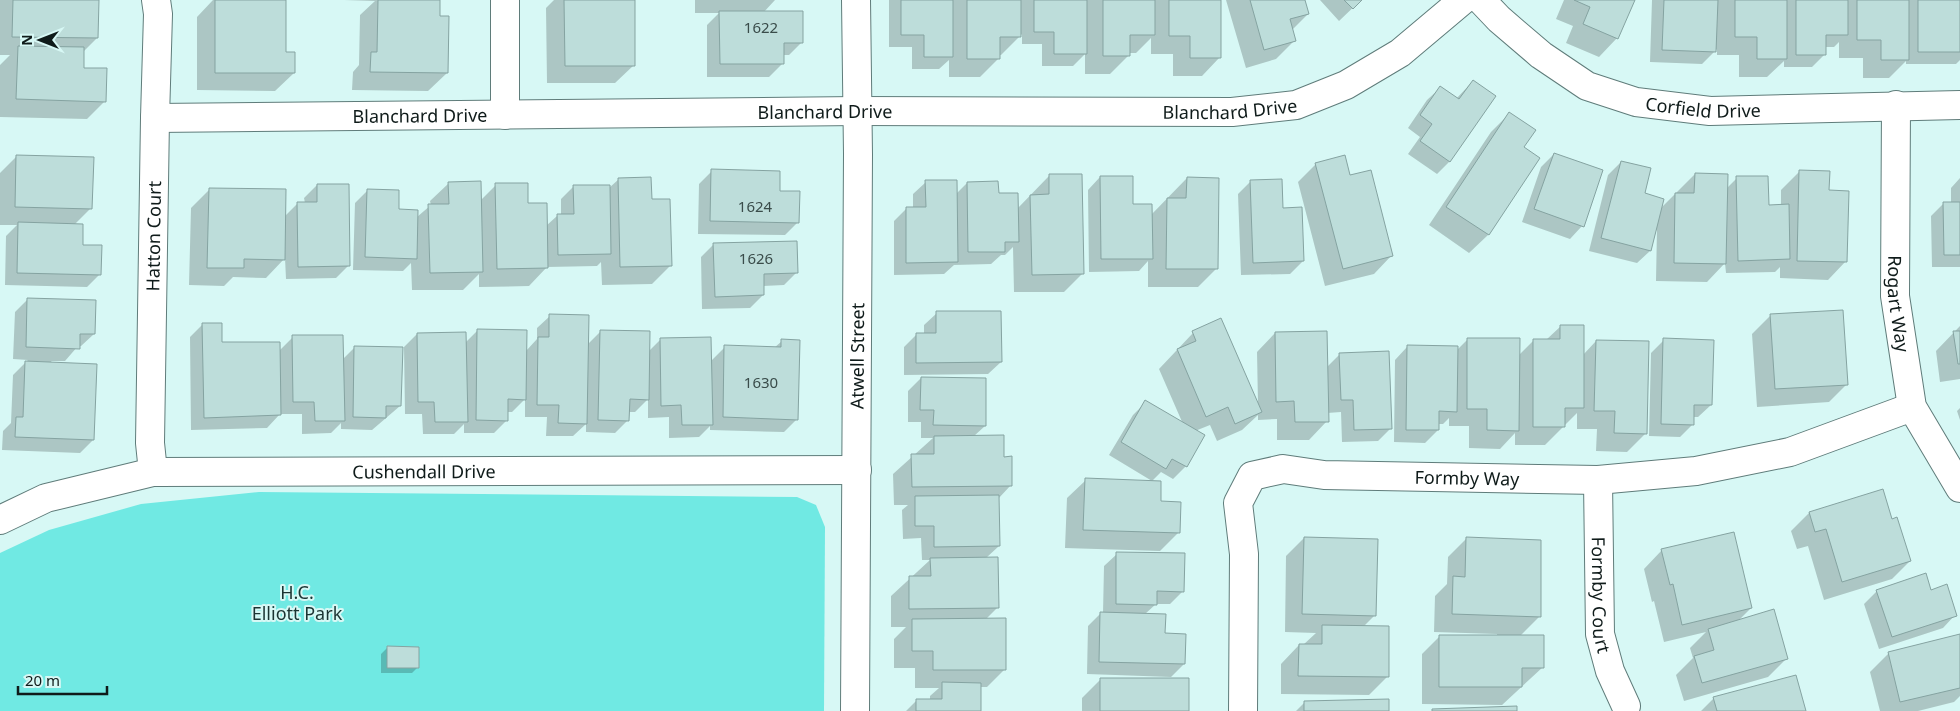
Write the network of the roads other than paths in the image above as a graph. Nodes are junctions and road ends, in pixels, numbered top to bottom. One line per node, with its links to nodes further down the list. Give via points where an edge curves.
1 (156, 0): 10 (street, Hatton Court)
2 (505, 0): 9 (street)
3 (856, 0): 8 (street, Atwell Street)
4 (1464, 0): 8 (street, Blanchard Drive, via 1400,53 1346,84 1296,105 1232,112)
5 (1481, 0): 7 (street, Corfield Drive, via 1541,56 1587,86 1636,102 1710,110)
6 (1960, 105): 7 (street, Corfield Drive)
7 (1896, 106): 11 (street, Rogart Way, via 1895,296)
8 (858, 111): 9 (street, Blanchard Drive); 12 (street, Atwell Street)
9 (505, 115): 10 (street, Blanchard Drive)
10 (155, 118): 13 (street, Hatton Court, via 150,443)
11 (1912, 408): 14 (street, Formby Way, via 1790,452 1696,472); 15 (street, Rogart Way)
12 (857, 470): 13 (street, Cushendall Drive); 18 (street, Atwell Street)
13 (153, 472): 16 (street, Cushendall Drive, via 46,498)
14 (1598, 480): 17 (street, Formby Court, via 1600,634 1610,672); 19 (street, Formby Way, via 1324,475 1282,469 1252,476 1238,503 1244,554)
15 (1960, 488)
16 (0, 520)
17 (1626, 706)
18 (855, 711)
19 (1243, 711)

